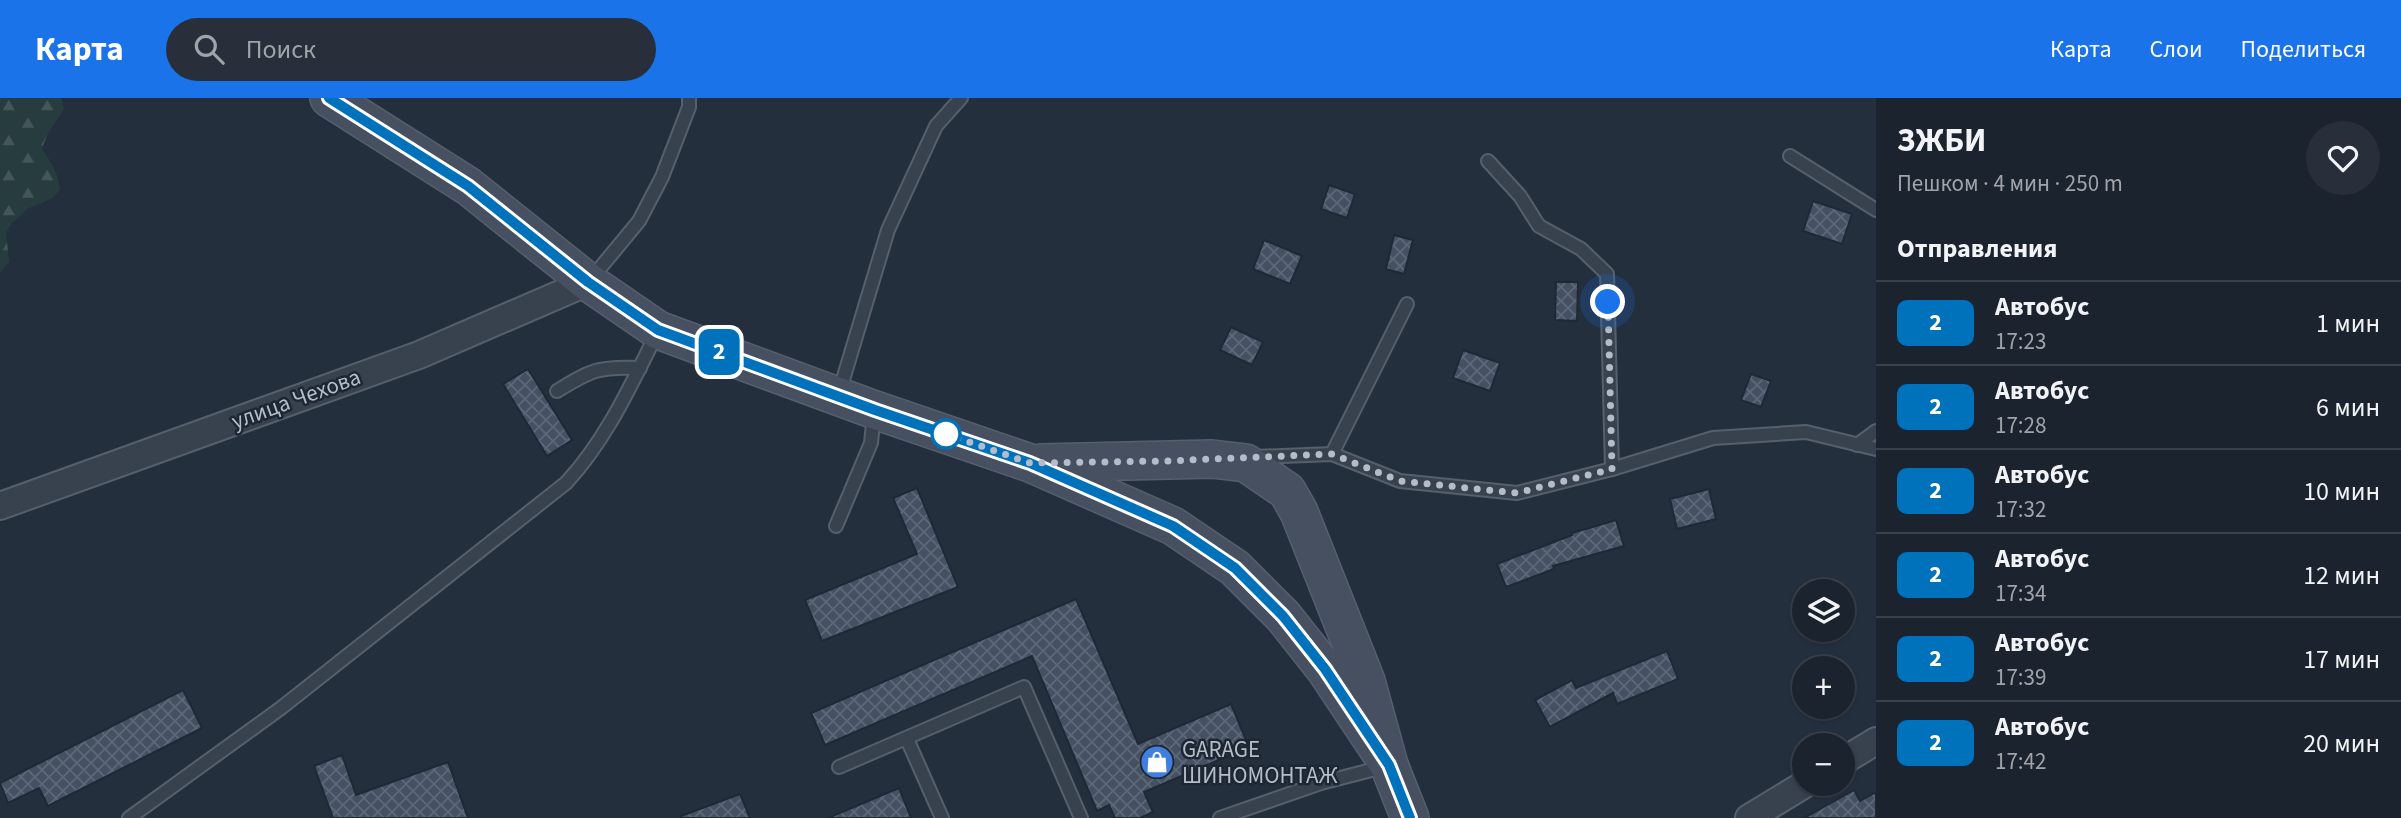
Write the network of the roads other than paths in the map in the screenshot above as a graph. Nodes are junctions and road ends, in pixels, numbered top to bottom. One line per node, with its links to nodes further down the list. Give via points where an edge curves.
1 (329, 98): 7 (street, via 468,186)
2 (689, 98): 7 (lane, via 662,177 639,221)
3 (961, 98): 12 (lane, via 936,126 888,230)
4 (1790, 156): 6 (lane)
5 (1488, 160): 20 (lane, via 1539,226 1581,249 1607,274)
6 (1876, 211)
7 (588, 282): 9 (street); 21 (street, улица Чехова, via 419,355)
8 (1407, 304): 17 (lane)
9 (658, 330): 10 (lane); 12 (street)
10 (640, 368): 11 (lane, via 605,367); 29 (lane, via 584,464 566,483 281,708)
11 (557, 391)
12 (838, 396): 13 (street)
13 (875, 410): 19 (street); 22 (lane, via 871,443)
14 (1876, 431): 15 (lane)
15 (1857, 445): 16 (lane); 20 (lane, via 1805,432 1713,438)
16 (1876, 449)
17 (1332, 454): 18 (lane); 20 (lane, via 1400,481 1517,493)
18 (1212, 459): 19 (street); 26 (street, via 1246,463 1287,491 1366,681)
19 (1030, 463): 26 (street, via 1173,526 1235,568 1283,616 1325,669)
20 (1612, 469)
21 (0, 506)
22 (835, 526)
23 (907, 738): 27 (lane); 30 (lane); 31 (lane, via 1024,687)
24 (1876, 741): 25 (street)
25 (1855, 754)
26 (1389, 765): 32 (lane); 33 (street)
27 (839, 766)
28 (1792, 792): 34 (street)
29 (129, 818)
30 (942, 818)
31 (1081, 818)
32 (1220, 818)
33 (1410, 818)
34 (1749, 818)

